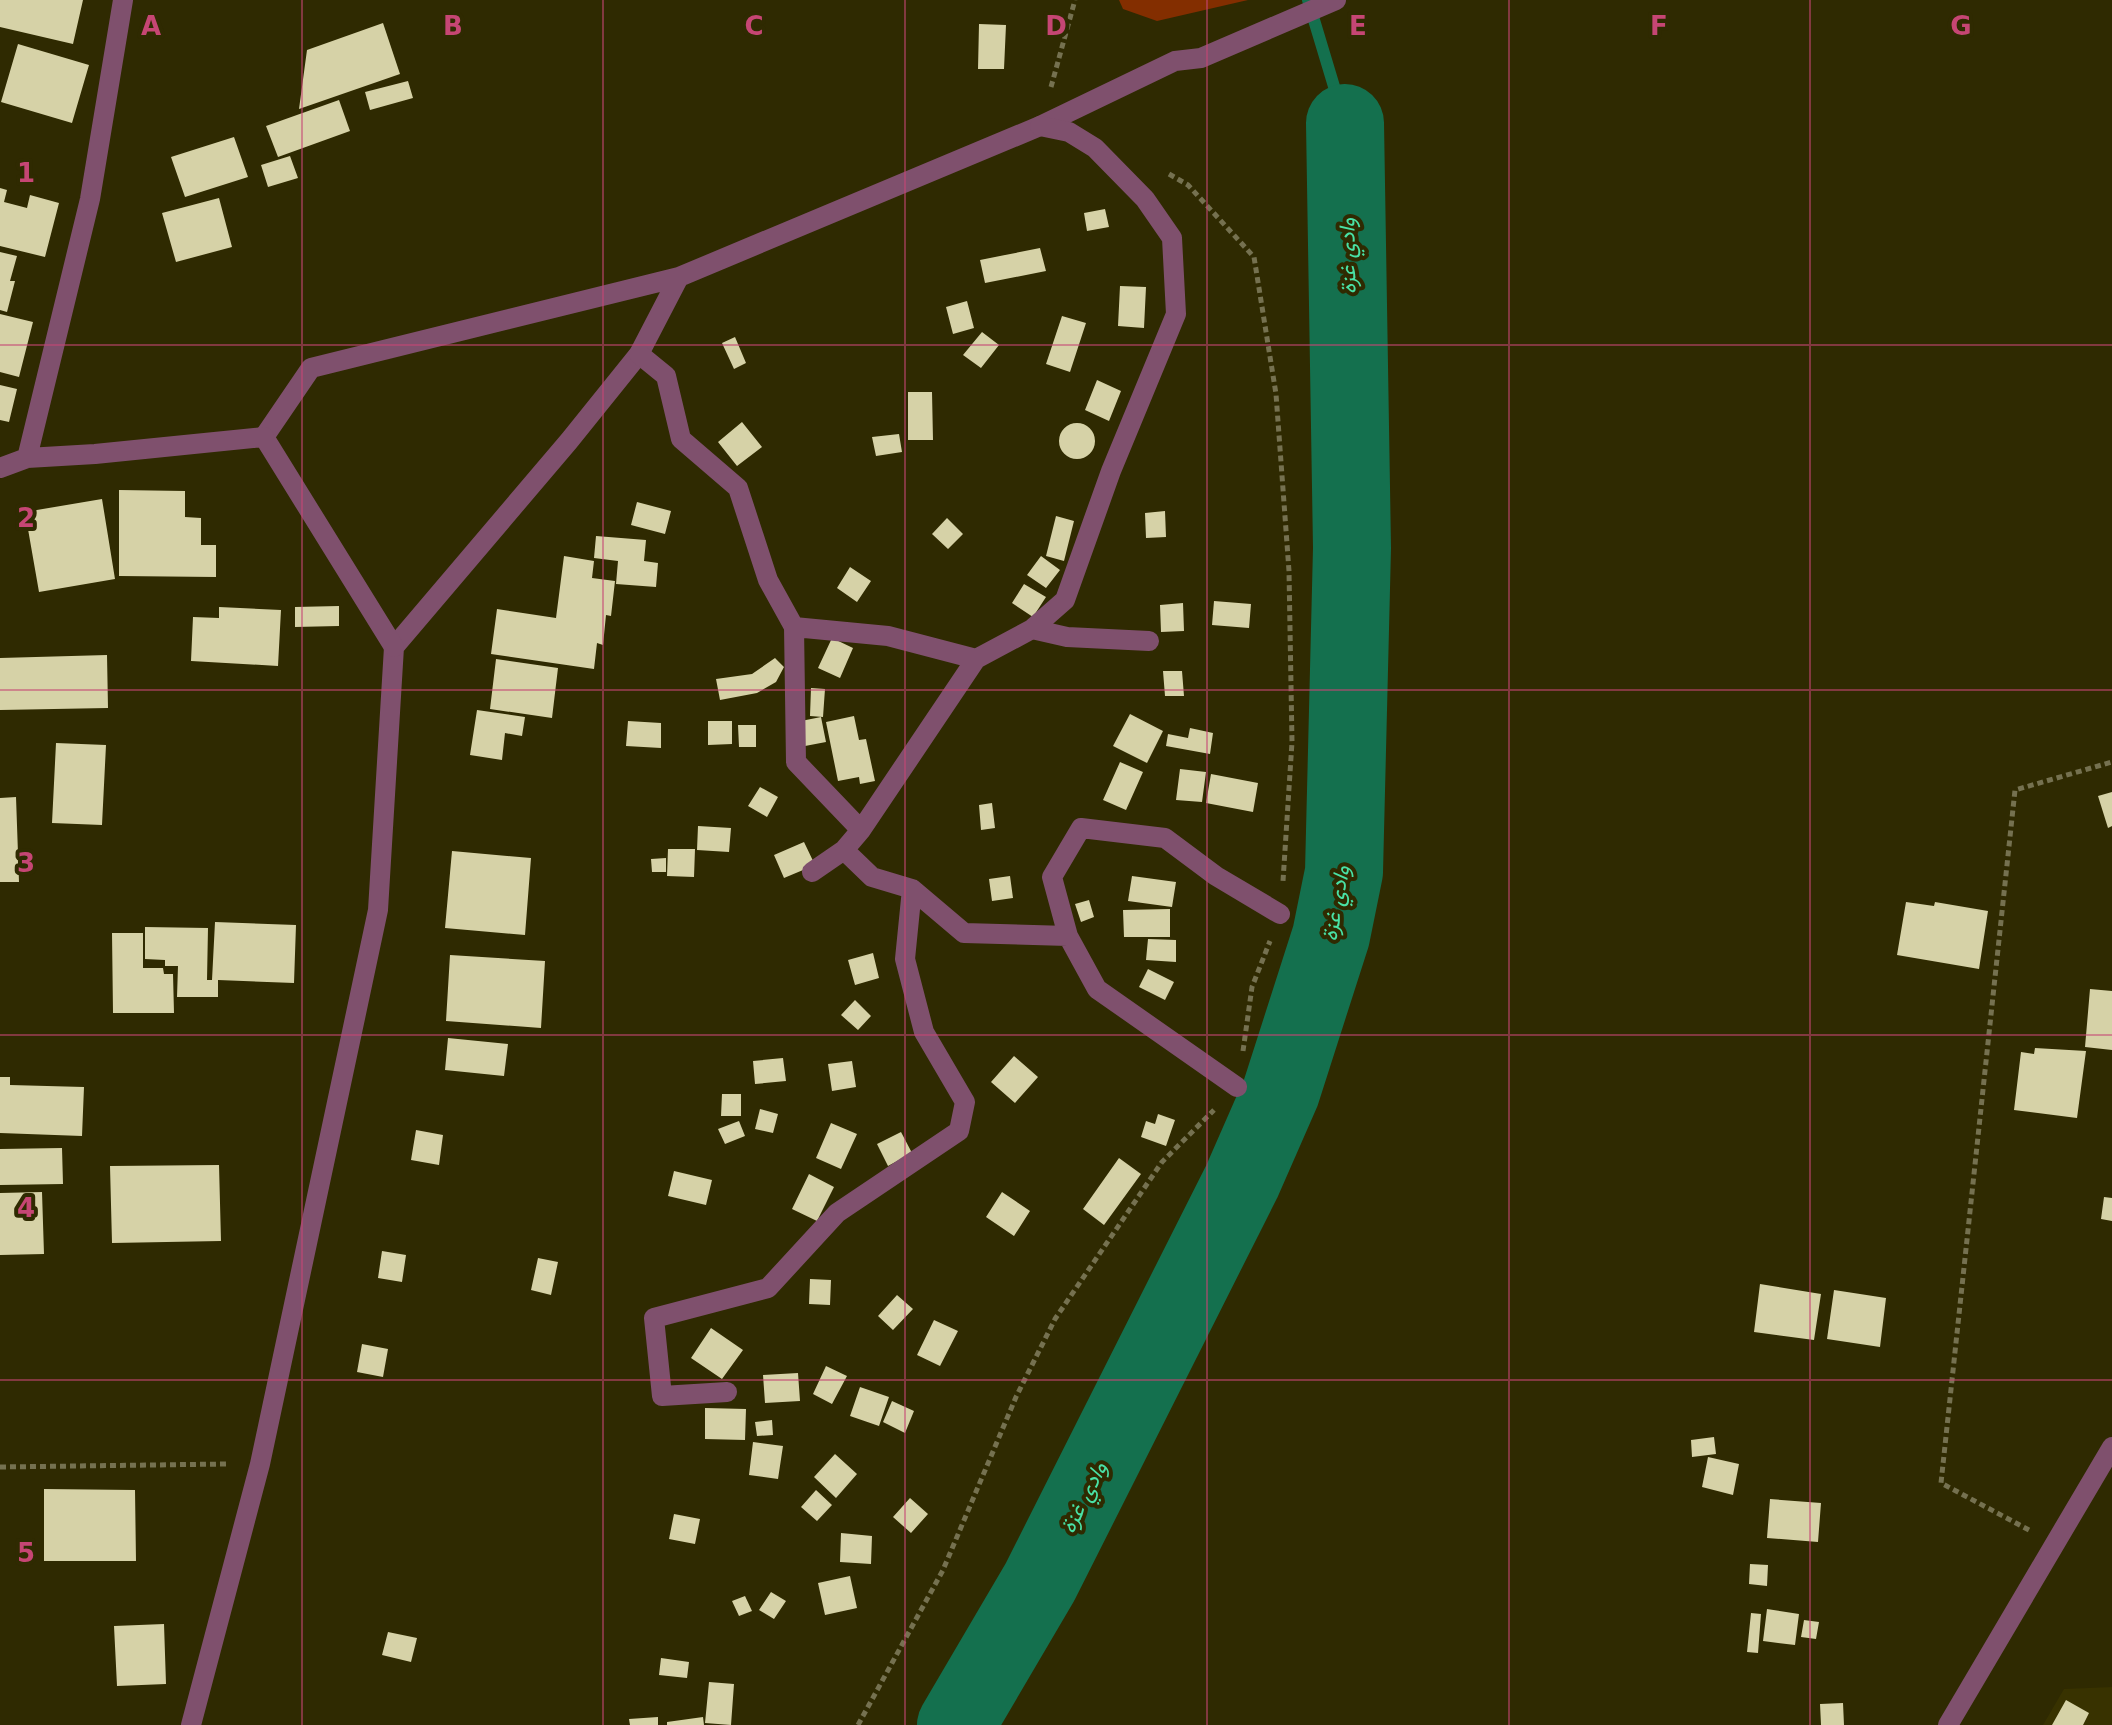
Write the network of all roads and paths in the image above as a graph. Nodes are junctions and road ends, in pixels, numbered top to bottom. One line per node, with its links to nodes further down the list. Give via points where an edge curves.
1 (123, 0): 9 (street, via 90,199)
2 (1075, 0): 4 (path)
3 (1336, 0): 4 (street, via 1201,58 1175,61)
4 (1040, 126): 6 (street); 12 (street, via 1069,132 1095,148 1145,199 1172,238 1176,314 1065,600)
5 (1161, 170): 21 (path, via 1188,185 1254,257 1276,394 1289,571 1292,742)
6 (679, 277): 7 (street); 8 (street, via 311,368)
7 (639, 354): 11 (street, via 666,376 681,439 738,488 768,580); 14 (street)
8 (264, 437): 9 (street); 14 (street)
9 (27, 458): 10 (street)
10 (0, 468)
11 (794, 627): 15 (street, via 888,636); 17 (street, via 796,762)
12 (1032, 629): 13 (street, via 1067,637); 15 (street)
13 (1149, 641)
14 (394, 647): 26 (street, via 378,910)
15 (976, 659): 17 (street)
16 (2112, 762): 28 (path, via 2015,790 1941,1483)
17 (861, 830): 18 (street)
18 (844, 850): 19 (street); 20 (street, via 872,877)
19 (812, 872)
20 (912, 889): 22 (street, via 964,933); 24 (street, via 905,959 924,1032 965,1102 959,1131 837,1213 768,1288 654,1318 662,1396)
21 (1280, 914): 22 (street, via 1165,838 1081,828 1052,877); 23 (path, via 1252,987)
22 (1068, 936): 23 (street, via 1097,989)
23 (1237, 1087): 30 (path, via 1162,1162 1055,1319 943,1570)
24 (727, 1392)
25 (2112, 1447): 28 (street)
26 (260, 1464): 27 (path); 29 (street)
27 (0, 1467)
28 (2054, 1544): 31 (street)
29 (191, 1725)
30 (858, 1725)
31 (1948, 1725)

